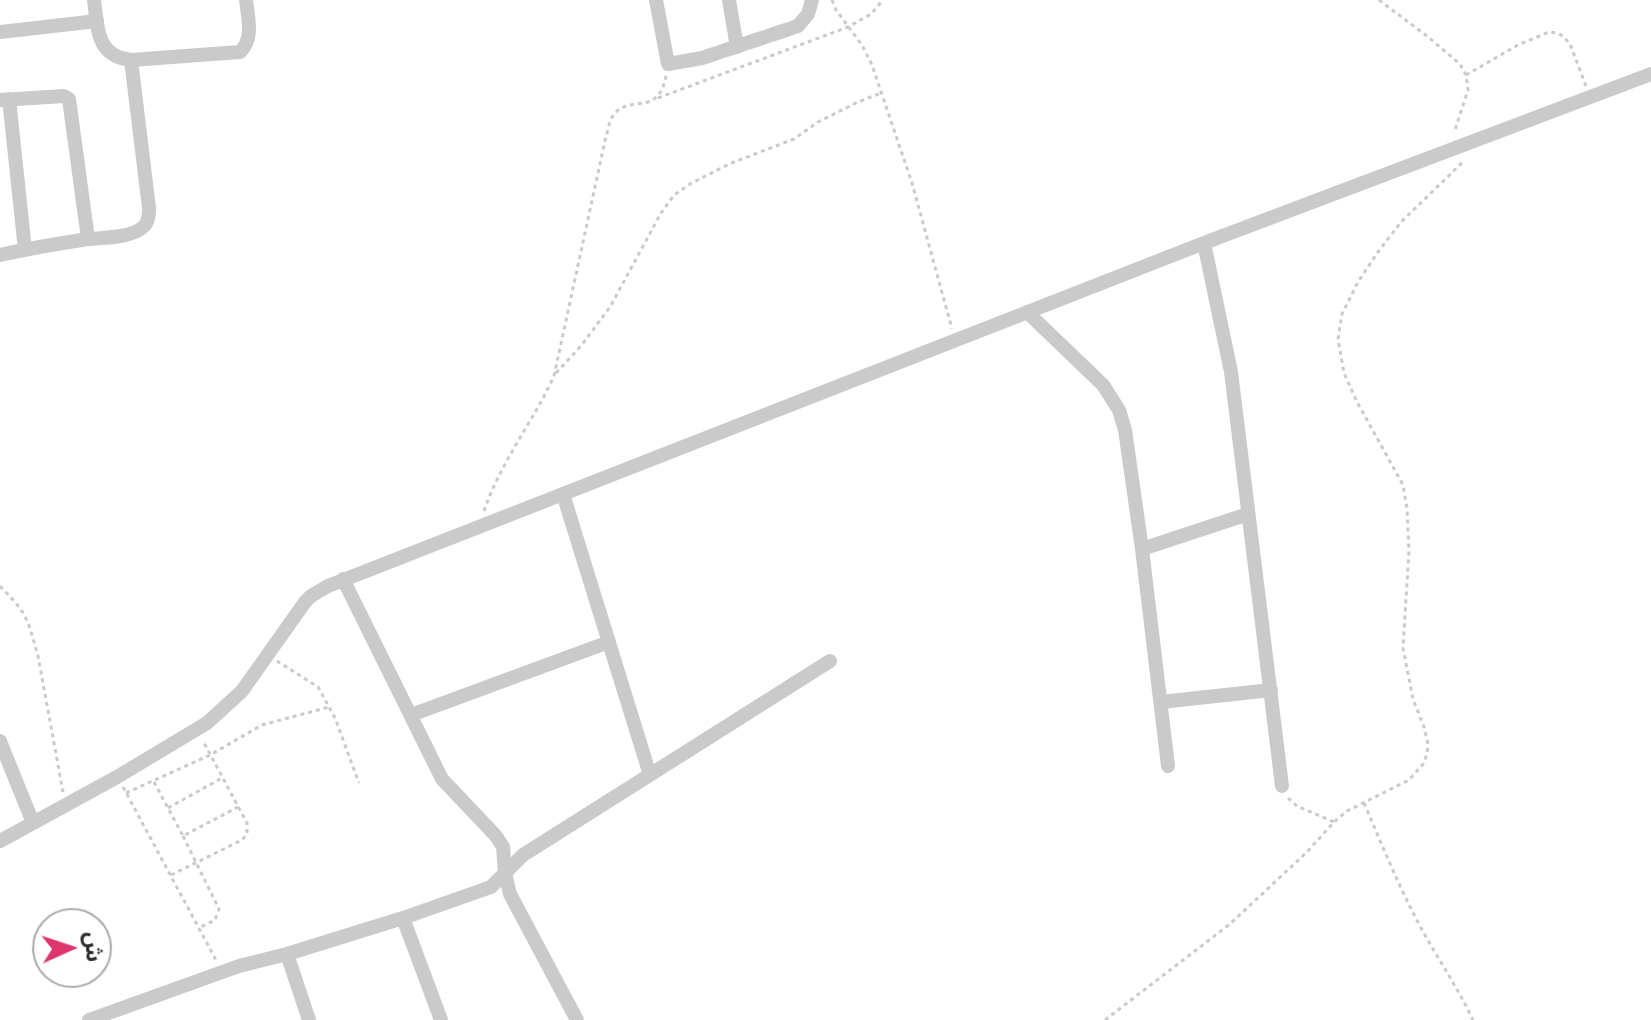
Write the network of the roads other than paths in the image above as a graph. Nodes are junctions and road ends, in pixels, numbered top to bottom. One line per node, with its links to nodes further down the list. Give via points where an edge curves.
1 (94, 0): 6 (street)
2 (246, 0): 9 (street, via 249,36 240,52)
3 (656, 0): 8 (street, via 668,64)
4 (729, 0): 8 (street)
5 (812, 0): 8 (street, via 798,26)
6 (97, 21): 7 (street); 9 (street, via 107,52)
7 (0, 32)
8 (737, 47)
9 (131, 60): 12 (street, via 150,219 133,233)
10 (1651, 74): 13 (street)
11 (4, 100): 12 (street, via 69,99); 14 (street)
12 (88, 239): 14 (street)
13 (1204, 243): 16 (street); 18 (street, via 1231,372)
14 (25, 250): 15 (street)
15 (0, 255)
16 (1027, 312): 17 (street); 19 (street, via 1103,385 1119,410)
17 (563, 494): 20 (street); 21 (street)
18 (1248, 514): 19 (street); 23 (street)
19 (1142, 549): 24 (street)
20 (343, 579): 25 (street); 30 (street, via 311,596 219,714)
21 (609, 642): 25 (street); 28 (street)
22 (830, 661): 28 (street)
23 (1271, 690): 24 (street); 29 (street)
24 (1161, 702): 27 (street)
25 (411, 715): 32 (street, via 442,779 503,847)
26 (2, 751): 30 (street)
27 (1168, 766)
28 (650, 775): 32 (street, via 523,855)
29 (1282, 786)
30 (33, 823): 31 (street)
31 (0, 841)
32 (505, 873): 33 (street, via 491,887); 39 (street, via 510,894)
33 (403, 918): 34 (street); 38 (street)
34 (287, 954): 35 (street, via 223,972); 37 (street)
35 (124, 1014): 36 (street)
36 (89, 1020)
37 (309, 1020)
38 (441, 1020)
39 (577, 1020)

